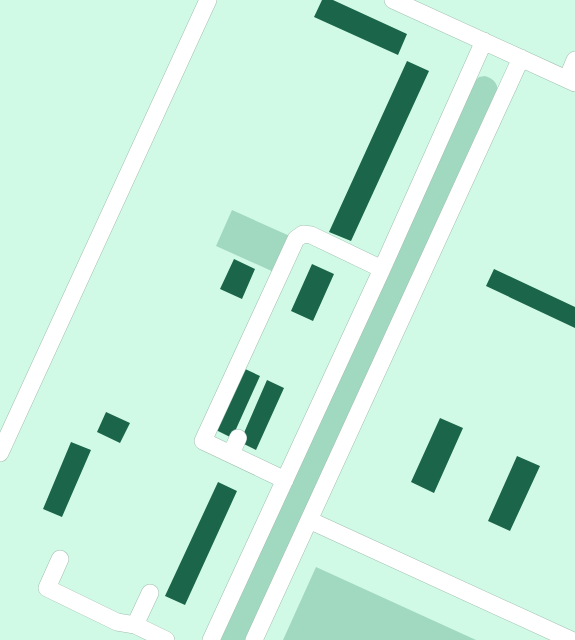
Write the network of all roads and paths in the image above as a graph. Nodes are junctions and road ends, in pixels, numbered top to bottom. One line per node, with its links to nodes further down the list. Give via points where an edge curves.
1 (208, 0): 9 (lane)
2 (393, 0): 3 (lane)
3 (484, 41): 4 (lane); 7 (lane)
4 (521, 58): 6 (lane); 12 (lane)
5 (575, 60): 6 (lane)
6 (571, 81)
7 (382, 269): 10 (lane, via 311,235 303,234 296,239 203,440); 11 (lane)
8 (238, 438): 10 (lane)
9 (0, 453)
10 (231, 454): 11 (lane)
11 (285, 480): 17 (lane)
12 (309, 520): 18 (lane); 19 (lane)
13 (60, 559): 15 (lane, via 47,588 117,622)
14 (150, 594): 15 (lane)
15 (135, 625): 16 (lane)
16 (166, 640)
17 (211, 640)
18 (254, 640)
19 (571, 640)

